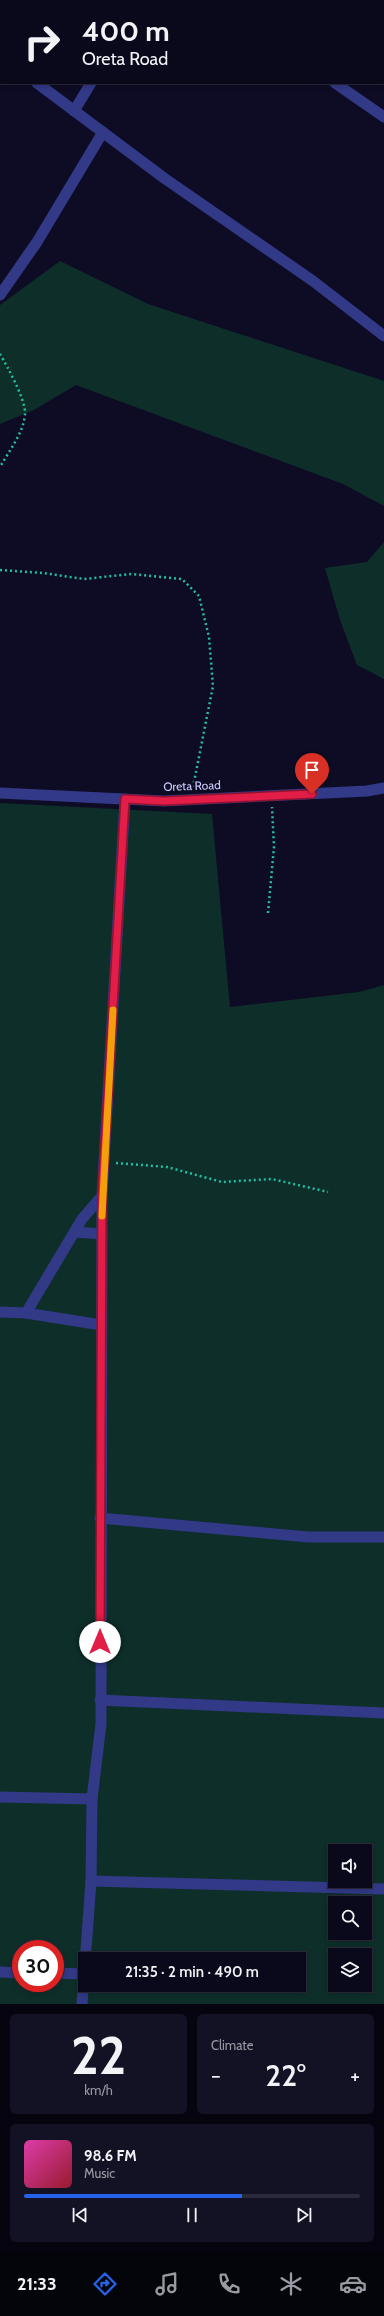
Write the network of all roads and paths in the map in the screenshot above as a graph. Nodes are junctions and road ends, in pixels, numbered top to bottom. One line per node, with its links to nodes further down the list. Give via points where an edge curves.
1 (38, 84): 4 (street)
2 (90, 84): 4 (street)
3 (336, 84): 5 (street)
4 (74, 111): 6 (street)
5 (384, 117)
6 (103, 132): 7 (street, via 37,242); 8 (street, via 164,178 313,281)
7 (0, 295)
8 (384, 336)
9 (0, 354): 10 (path, via 16,384 26,413 17,438)
10 (0, 467)
11 (0, 570): 16 (path, via 84,579 131,574 182,579 199,596 208,636 213,686)
12 (384, 788): 14 (street, Oreta Road)
13 (0, 793): 15 (street, Oreta Road)
14 (271, 796): 16 (street, Oreta Road); 17 (path, via 274,848)
15 (125, 799): 16 (street, Oreta Road); 18 (street)
16 (191, 799)
17 (268, 912)
18 (104, 1162): 19 (path, via 167,1167 222,1182 272,1179); 20 (street)
19 (328, 1192)
20 (102, 1196): 21 (street, via 82,1219); 22 (street)
21 (75, 1232): 22 (street); 24 (street)
22 (102, 1234): 25 (street)
23 (0, 1312): 24 (street)
24 (26, 1313): 25 (street)
25 (101, 1325): 26 (street)
26 (100, 1518): 27 (street, via 308,1538); 28 (street)
27 (384, 1537)
28 (100, 1700): 29 (street); 31 (street, via 101,1724)
29 (384, 1713)
30 (0, 1797): 31 (street)
31 (92, 1799): 32 (street)
32 (91, 1881): 33 (street); 34 (street)
33 (384, 1889)
34 (86, 1952)
35 (0, 1972): 36 (street)
36 (12, 1973)
37 (64, 1973): 38 (street)
38 (78, 1974)
39 (83, 1992): 40 (street)
40 (82, 2004)

